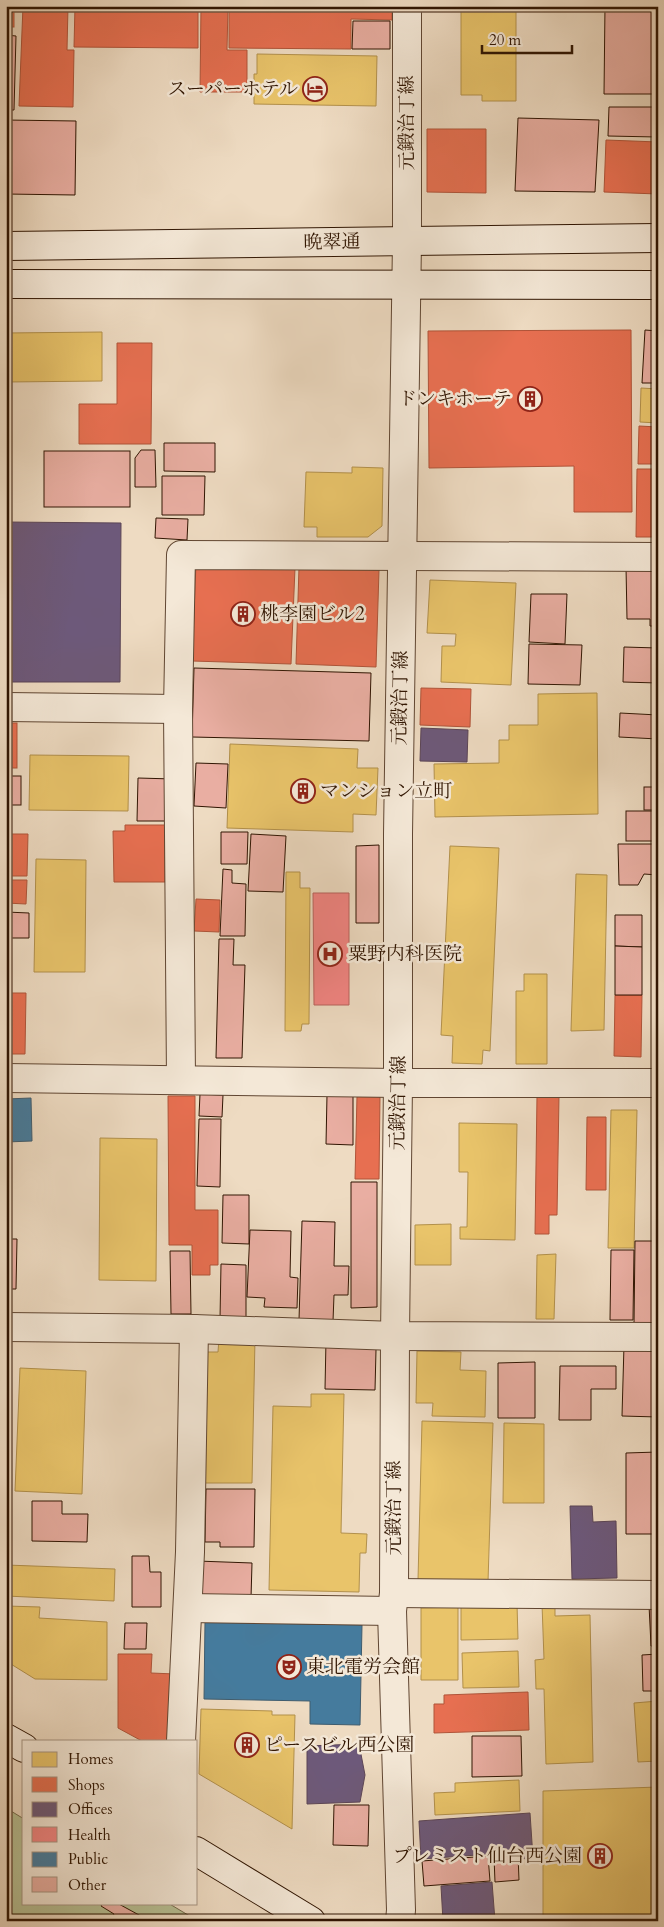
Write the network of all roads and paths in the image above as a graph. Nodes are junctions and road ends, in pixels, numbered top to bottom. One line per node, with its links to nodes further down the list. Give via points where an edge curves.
1 (407, 6): 3 (street, 元鍛治丁線)
2 (658, 238): 3 (street, 晩翠通)
3 (407, 241): 4 (street, 晩翠通); 7 (street, 元鍛治丁線)
4 (6, 246)
5 (6, 284): 7 (street)
6 (658, 285): 7 (street)
7 (406, 286): 8 (street, 元鍛治丁線)
8 (402, 555): 9 (street); 11 (street, via 180,556); 14 (street, 元鍛治丁線)
9 (658, 557)
10 (6, 707): 11 (street)
11 (178, 709): 13 (street)
12 (6, 1078): 13 (street)
13 (181, 1080): 14 (street)
14 (398, 1083): 15 (street); 18 (street, 元鍛治丁線)
15 (658, 1083)
16 (6, 1327): 17 (street)
17 (194, 1329): 18 (street); 22 (street)
18 (395, 1336): 19 (street); 21 (street, 元鍛治丁線)
19 (658, 1336)
20 (658, 1595): 21 (street)
21 (393, 1602): 22 (street); 28 (street, 元鍛治丁線)
22 (188, 1608): 24 (street)
23 (6, 1738): 25 (street)
24 (181, 1740)
25 (22, 1747)
26 (198, 1852): 27 (street)
27 (311, 1921)
28 (400, 1921)

